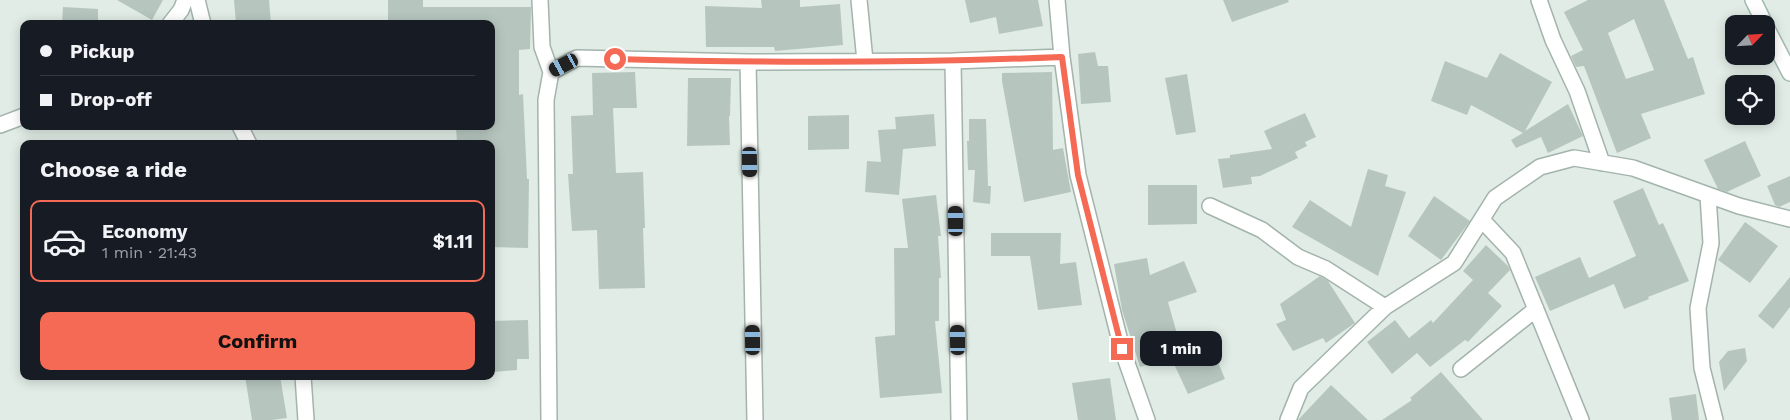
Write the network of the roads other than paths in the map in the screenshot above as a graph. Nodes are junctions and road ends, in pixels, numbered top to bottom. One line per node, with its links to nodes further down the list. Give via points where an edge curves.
1 (185, 0): 9 (street)
2 (197, 0): 10 (street)
3 (540, 0): 16 (street, via 542,47)
4 (859, 0): 13 (street)
5 (1057, 0): 12 (street)
6 (1539, 0): 20 (street, via 1577,91)
7 (1752, 0): 8 (street)
8 (1760, 15)
9 (173, 20)
10 (201, 20)
11 (1775, 43): 17 (street)
12 (1062, 57): 14 (street); 33 (street, via 1078,175 1122,349)
13 (865, 61): 14 (street); 15 (street)
14 (953, 61): 32 (street)
15 (748, 62): 16 (street, via 577,58); 31 (street)
16 (551, 72): 30 (street, via 546,100)
17 (1790, 73)
18 (20, 118): 19 (street)
19 (0, 125)
20 (1602, 163): 21 (street, via 1633,168); 24 (street, via 1574,158 1540,168 1495,198)
21 (1708, 195): 23 (street); 36 (street, via 1711,243 1698,308 1702,368)
22 (1210, 206): 25 (street, via 1262,230 1298,258 1326,268)
23 (1790, 219)
24 (1482, 220): 25 (street, via 1454,263); 26 (street, via 1513,253)
25 (1385, 307): 34 (street, via 1301,388)
26 (1536, 309): 27 (street); 35 (street)
27 (1461, 369)
28 (302, 380): 29 (street)
29 (306, 420)
30 (549, 420)
31 (754, 420)
32 (959, 420)
33 (1147, 420)
34 (1288, 420)
35 (1581, 420)
36 (1715, 420)

